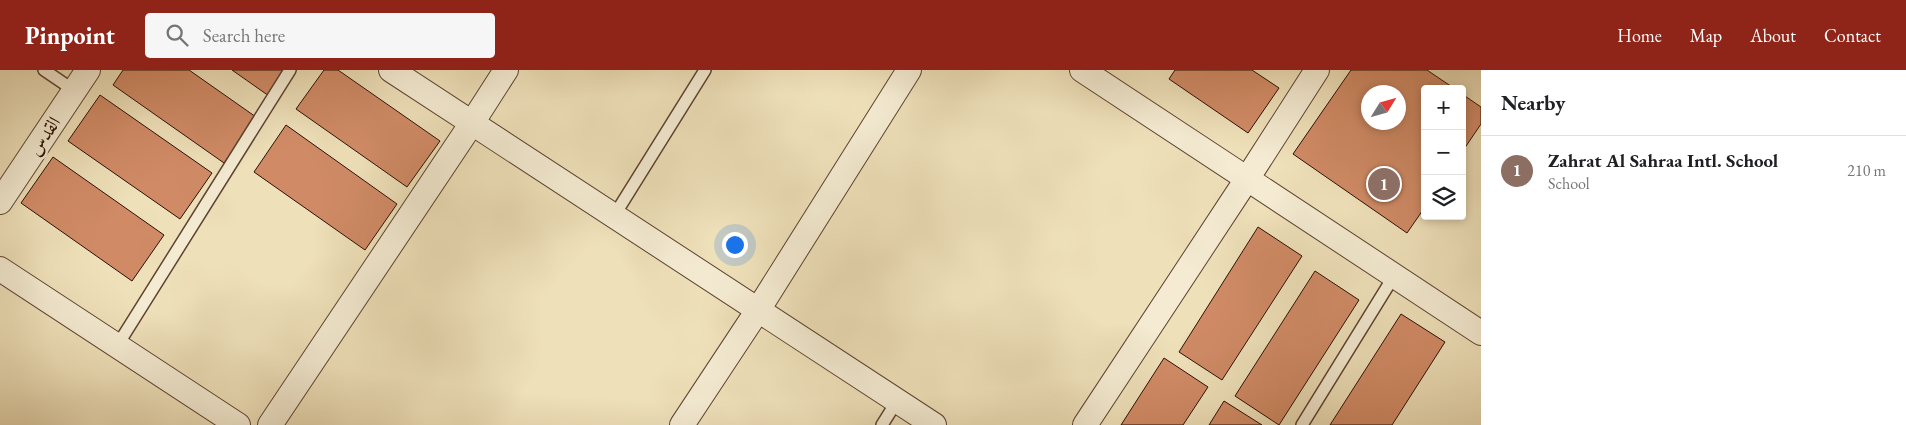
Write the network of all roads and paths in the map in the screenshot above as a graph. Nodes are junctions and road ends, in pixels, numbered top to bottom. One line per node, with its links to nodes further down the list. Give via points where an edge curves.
1 (44, 70): 10 (lane)
2 (88, 70): 10 (street, القدس)
3 (290, 70): 19 (lane)
4 (391, 70): 11 (street)
5 (506, 70): 11 (street)
6 (705, 70): 14 (lane)
7 (909, 70): 17 (street)
8 (1082, 70): 12 (street)
9 (1317, 70): 12 (street)
10 (75, 91): 13 (street, القدس)
11 (472, 123): 14 (street); 22 (street)
12 (1247, 179): 16 (street); 26 (street)
13 (0, 202)
14 (614, 216): 17 (street)
15 (0, 269): 19 (street)
16 (1394, 276): 18 (street); 27 (lane)
17 (758, 310): 20 (street); 23 (street)
18 (1481, 333)
19 (117, 346): 21 (street)
20 (897, 401): 24 (lane); 25 (street)
21 (238, 425)
22 (270, 425)
23 (682, 425)
24 (882, 425)
25 (934, 425)
26 (1085, 425)
27 (1302, 425)

